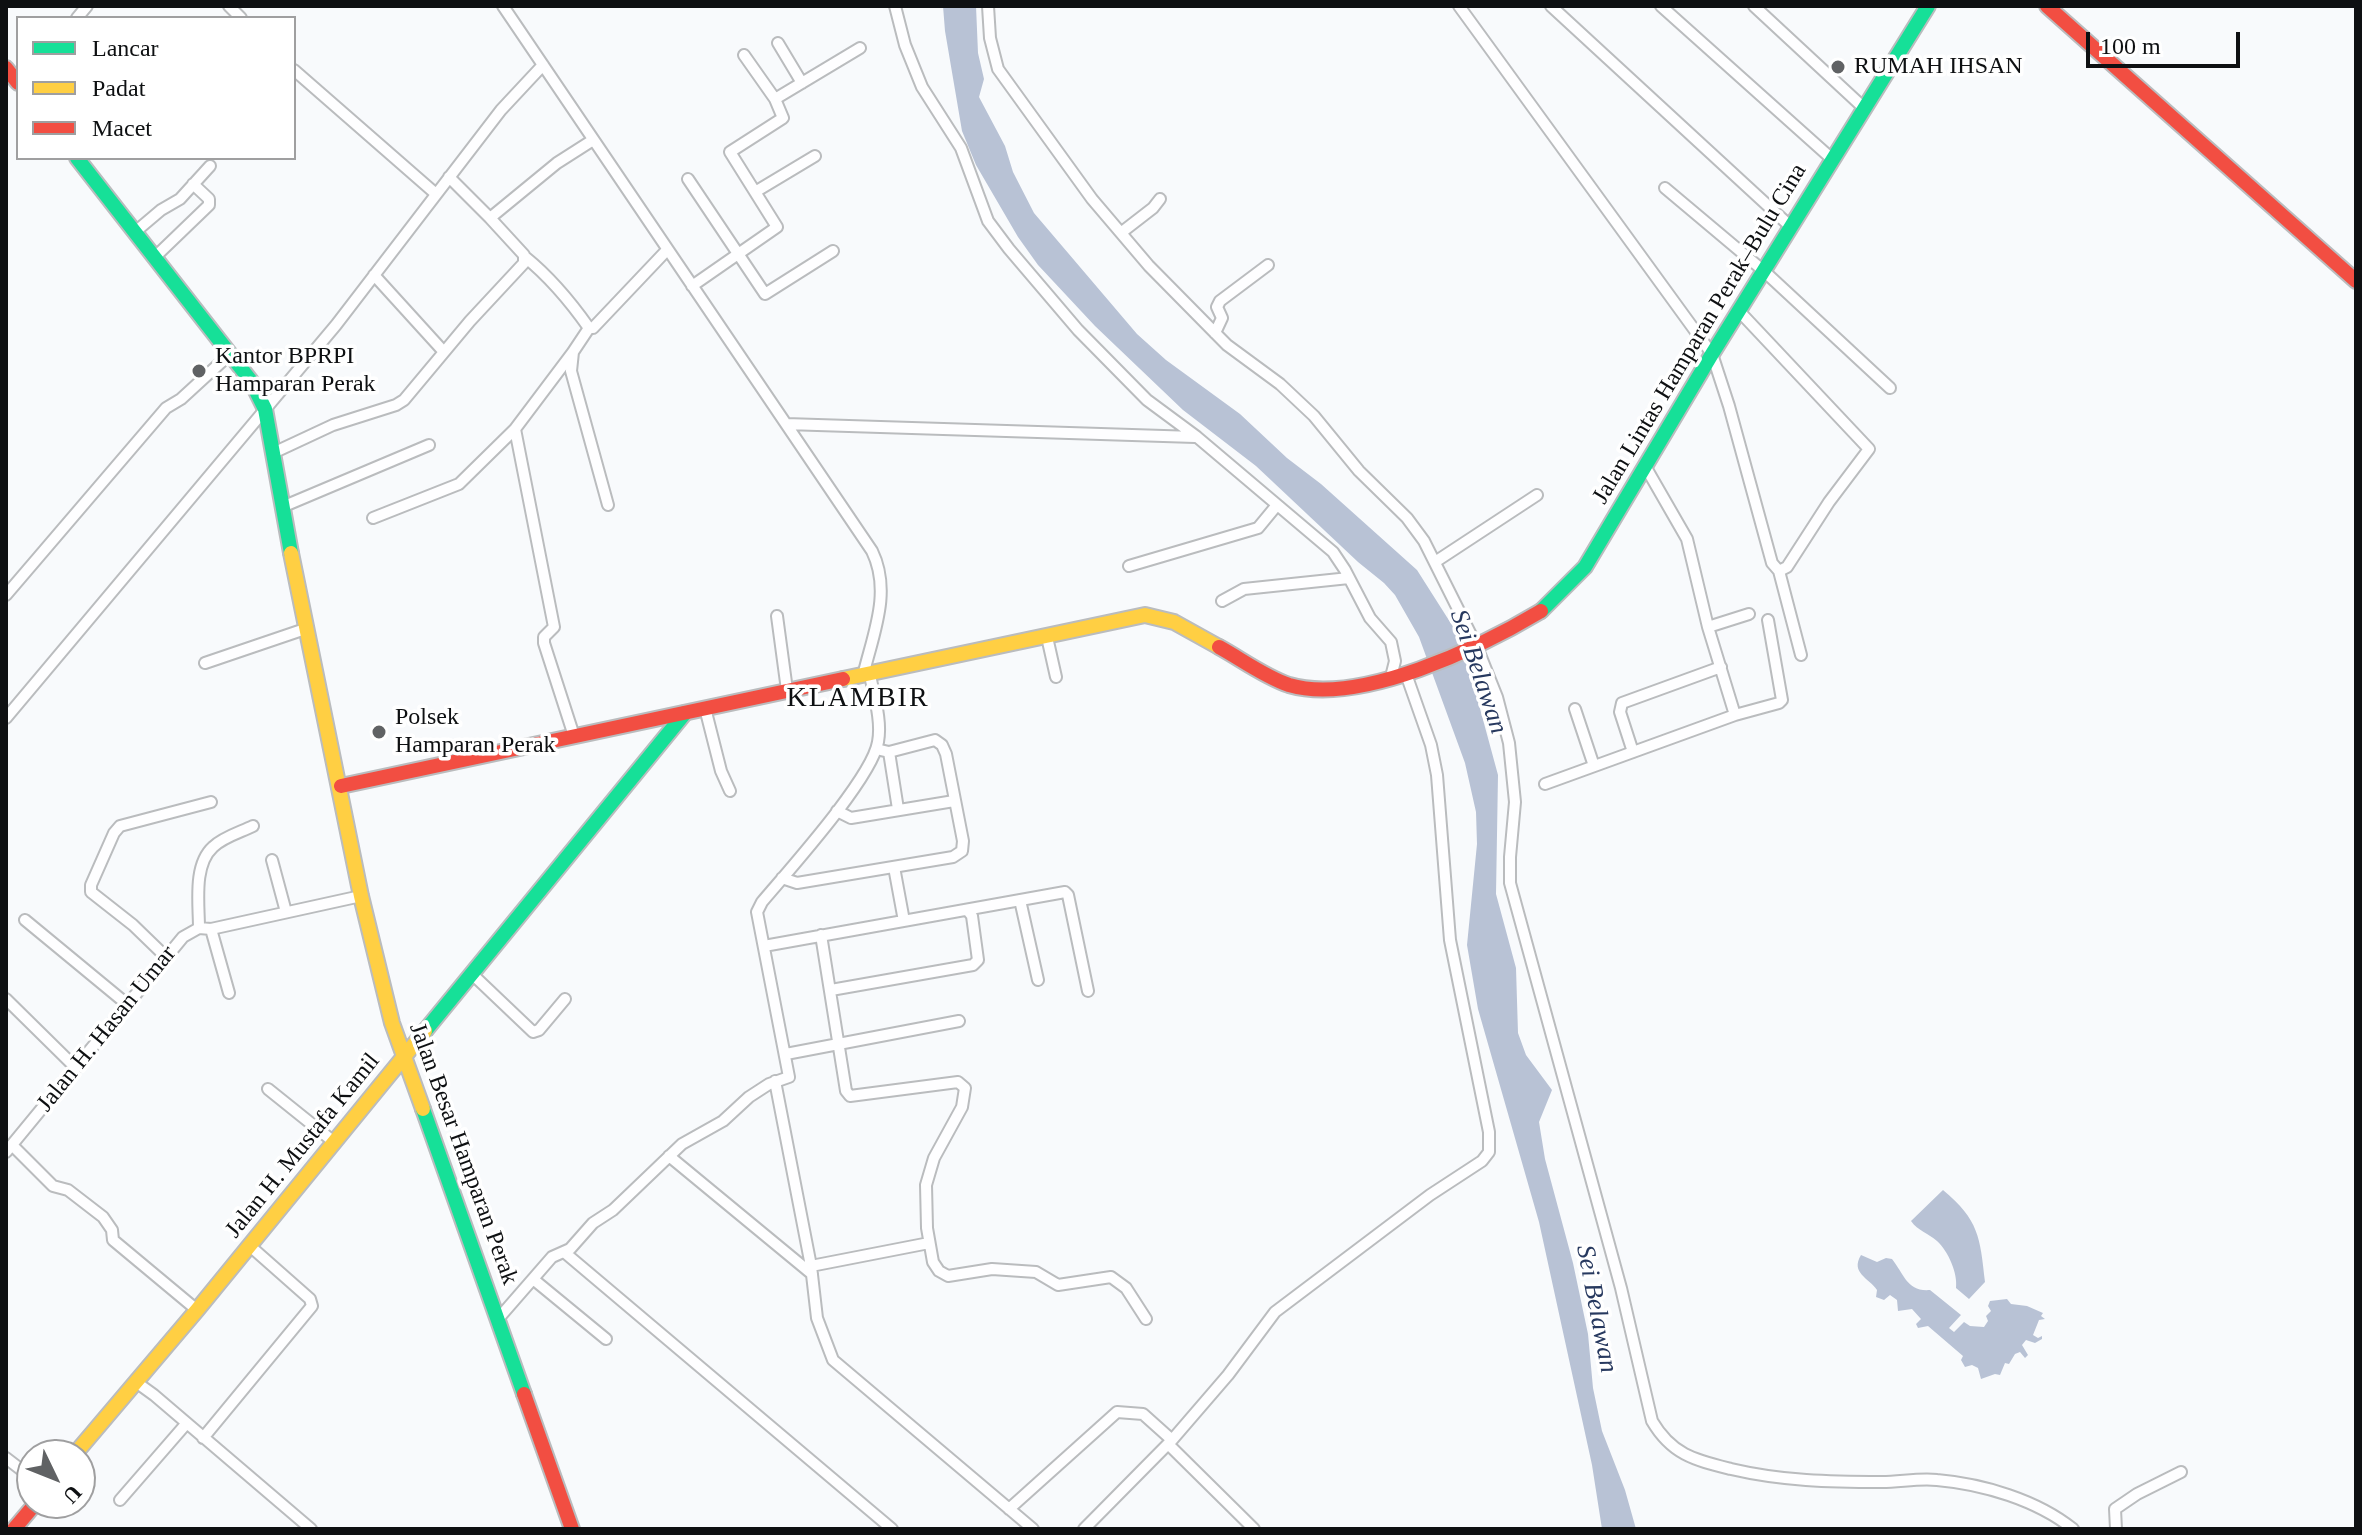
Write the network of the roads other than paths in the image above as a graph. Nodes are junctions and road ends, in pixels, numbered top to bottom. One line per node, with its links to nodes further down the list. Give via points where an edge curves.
1 (503, 6): 13 (street)
2 (895, 6): 55 (street, via 912,65 961,148 992,228 1116,371)
3 (988, 6): 33 (street, via 998,69)
4 (1459, 6): 50 (street)
5 (1551, 6): 31 (street)
6 (1661, 6): 20 (street)
7 (1754, 6): 17 (street)
8 (1928, 6): 17 (main road, Jalan Lintas Hamparan Perak–Bulu Cina)
9 (2047, 6): 42 (main road)
10 (778, 43): 15 (street)
11 (860, 48): 15 (street)
12 (744, 55): 16 (street)
13 (543, 65): 18 (street); 23 (street)
14 (296, 72): 28 (street)
15 (802, 83): 16 (street)
16 (775, 99): 27 (street, via 783,119 730,153)
17 (1865, 109): 20 (main road, Jalan Lintas Hamparan Perak–Bulu Cina)
18 (593, 140): 30 (street); 34 (street)
19 (815, 156): 27 (street)
20 (1832, 159): 31 (main road, Jalan Lintas Hamparan Perak–Bulu Cina)
21 (79, 160): 32 (main road, Jalan Besar Hamparan Perak)
22 (210, 166): 25 (street)
23 (449, 177): 28 (street); 30 (street)
24 (688, 179): 36 (street)
25 (193, 184): 32 (street); 37 (street, via 209,205)
26 (1665, 188): 40 (street)
27 (755, 192): 36 (street, via 777,227)
28 (436, 194): 41 (street)
29 (1160, 199): 33 (street)
30 (490, 218): 38 (street)
31 (1791, 227): 40 (main road, Jalan Lintas Hamparan Perak–Bulu Cina)
32 (135, 232): 37 (main road, Jalan Besar Hamparan Perak)
33 (1122, 232): 46 (street)
34 (667, 250): 43 (street); 45 (street)
35 (833, 251): 36 (street, via 765,295)
36 (737, 255): 43 (street)
37 (155, 257): 49 (main road, Jalan Besar Hamparan Perak)
38 (525, 257): 45 (street, via 565,295); 47 (street)
39 (1268, 265): 46 (street, via 1220,301 1222,318)
40 (1765, 272): 44 (main road, Jalan Lintas Hamparan Perak–Bulu Cina); 51 (street)
41 (374, 275): 47 (street); 52 (street)
42 (2356, 281)
43 (692, 286): 53 (street)
44 (1739, 311): 50 (main road, Jalan Lintas Hamparan Perak–Bulu Cina); 66 (street, via 1869,449 1787,567)
45 (589, 328): 48 (street)
46 (1215, 333): 64 (street, via 1314,416 1407,518)
47 (444, 352): 57 (street, via 401,403 333,425)
48 (573, 352): 54 (street); 60 (street, via 573,383)
49 (230, 354): 52 (main road, Jalan Besar Hamparan Perak); 68 (street, via 166,408)
50 (1712, 354): 58 (main road, Jalan Lintas Hamparan Perak–Bulu Cina); 66 (street, via 1772,563)
51 (1890, 388)
52 (265, 409): 57 (main road, Jalan Besar Hamparan Perak); 89 (street)
53 (786, 424): 55 (street); 81 (street, via 872,551 880,571 882,598)
54 (515, 429): 63 (street, via 459,484); 90 (street, via 554,627 544,643)
55 (1197, 437): 61 (street)
56 (429, 445): 62 (street)
57 (273, 453): 62 (main road, Jalan Besar Hamparan Perak)
58 (1645, 466): 73 (street, via 1687,539); 76 (main road, Jalan Lintas Hamparan Perak–Bulu Cina, via 1576,577 1542,610)
59 (1537, 495): 64 (street)
60 (608, 505)
61 (1277, 505): 65 (street, via 1258,528); 67 (street, via 1322,542)
62 (282, 507): 74 (main road, Jalan Besar Hamparan Perak)
63 (373, 518)
64 (1435, 562): 76 (street)
65 (1129, 566)
66 (1779, 571): 77 (street)
67 (1349, 578): 69 (street, via 1244,589); 83 (street, via 1370,618 1391,642 1395,661)
68 (6, 595)
69 (1222, 601)
70 (1749, 614): 73 (street)
71 (777, 616): 84 (street)
72 (1768, 620): 88 (street, via 1782,700)
73 (1708, 627): 79 (street)
74 (308, 628): 78 (street); 96 (main road, Jalan Besar Hamparan Perak)
75 (1047, 637): 81 (main road); 82 (street); 83 (main road, via 1155,616 1293,686 1343,689)
76 (1475, 648): 80 (main road, Jalan Lintas Hamparan Perak–Bulu Cina); 159 (street, via 1497,697 1509,743 1515,802 1510,883 1656,1428 1685,1456 1711,1465 1802,1482 1941,1480 2026,1502)
77 (1801, 655)
78 (205, 663)
79 (1721, 667): 88 (street); 93 (street, via 1622,703)
80 (1410, 673): 83 (main road); 149 (street, via 1437,775 1450,940 1489,1152 1275,1312)
81 (867, 676): 84 (main road); 91 (street, via 879,727)
82 (1056, 677)
83 (1390, 679)
84 (787, 690): 85 (main road)
85 (705, 708): 87 (main road); 97 (street)
86 (1575, 709): 94 (street)
87 (685, 713): 90 (main road); 117 (main road, Jalan H. Mustafa Kamil)
88 (1735, 715): 93 (street)
89 (6, 718)
90 (574, 736): 96 (main road)
91 (876, 749): 92 (street); 101 (street)
92 (889, 752): 98 (street, via 939,742); 100 (street)
93 (1633, 752): 94 (street)
94 (1594, 766): 95 (street)
95 (1545, 784)
96 (341, 786): 106 (main road, Jalan Besar Hamparan Perak)
97 (730, 791)
98 (954, 801): 100 (street); 104 (street, via 962,851)
99 (211, 802): 116 (street, via 120,826 91,885 96,898)
100 (898, 809): 101 (street, via 851,818)
101 (837, 811): 105 (street)
102 (253, 826): 112 (street, via 204,856)
103 (272, 860): 109 (street)
104 (894, 867): 105 (street, via 797,883); 111 (street)
105 (782, 878): 115 (street, via 757,912)
106 (361, 896): 109 (street, Jalan H. Hasan Umar); 128 (main road, Jalan Besar Hamparan Perak)
107 (1020, 900): 108 (street); 118 (street); 120 (street, via 1067,893)
108 (968, 911): 111 (street); 119 (street, via 978,960 973,965)
109 (286, 912): 113 (street, Jalan H. Hasan Umar)
110 (25, 920): 124 (street)
111 (904, 921): 114 (street)
112 (199, 928): 113 (street, Jalan H. Hasan Umar); 116 (street, Jalan H. Hasan Umar)
113 (211, 929): 121 (street)
114 (821, 935): 115 (street); 119 (street)
115 (764, 946): 127 (street)
116 (166, 957): 124 (street, Jalan H. Hasan Umar)
117 (471, 973): 123 (street, via 533,1032); 128 (main road, Jalan H. Mustafa Kamil)
118 (1038, 980)
119 (831, 990): 126 (street)
120 (1088, 991)
121 (229, 993)
122 (6, 999): 129 (street)
123 (565, 999)
124 (128, 1005): 129 (street, Jalan H. Hasan Umar)
125 (959, 1021): 126 (street)
126 (839, 1045): 127 (street); 136 (street, via 850,1096 964,1085 962,1107 934,1158 926,1185)
127 (786, 1054): 130 (street, via 789,1077)
128 (404, 1057): 133 (main road, Jalan H. Mustafa Kamil); 142 (main road, Jalan Besar Hamparan Perak)
129 (76, 1068): 134 (street, Jalan H. Hasan Umar)
130 (775, 1081): 135 (street); 139 (street)
131 (268, 1089): 133 (street)
132 (6, 1130): 134 (street)
133 (334, 1142): 137 (main road, Jalan H. Mustafa Kamil)
134 (12, 1145): 141 (street, via 53,1186 68,1190 97,1212 110,1224 113,1240)
135 (669, 1156): 138 (street); 139 (street)
136 (929, 1243): 139 (street); 143 (street, via 933,1262 948,1276 1007,1269 1036,1272 1058,1285 1111,1277 1126,1288)
137 (250, 1246): 141 (main road, Jalan H. Mustafa Kamil); 147 (street, via 312,1306)
138 (564, 1252): 140 (street, via 552,1257); 155 (street)
139 (811, 1270): 152 (street, via 817,1318 833,1360)
140 (533, 1279): 142 (street); 144 (street)
141 (197, 1310): 145 (main road, Jalan H. Mustafa Kamil)
142 (498, 1319): 154 (main road, Jalan Besar Hamparan Perak)
143 (1146, 1319)
144 (606, 1339)
145 (136, 1382): 146 (street); 148 (main road, Jalan H. Mustafa Kamil)
146 (186, 1424): 147 (street); 151 (street)
147 (203, 1438): 153 (street)
148 (88, 1439)
149 (1170, 1442): 152 (street, via 1143,1414 1117,1412); 157 (street); 158 (street)
150 (2181, 1472): 160 (street, via 2115,1509)
151 (120, 1500)
152 (1009, 1509): 156 (street)
153 (311, 1529)
154 (572, 1529)
155 (892, 1529)
156 (1033, 1529)
157 (1084, 1529)
158 (1254, 1529)
159 (2073, 1529)
160 (2116, 1529)

